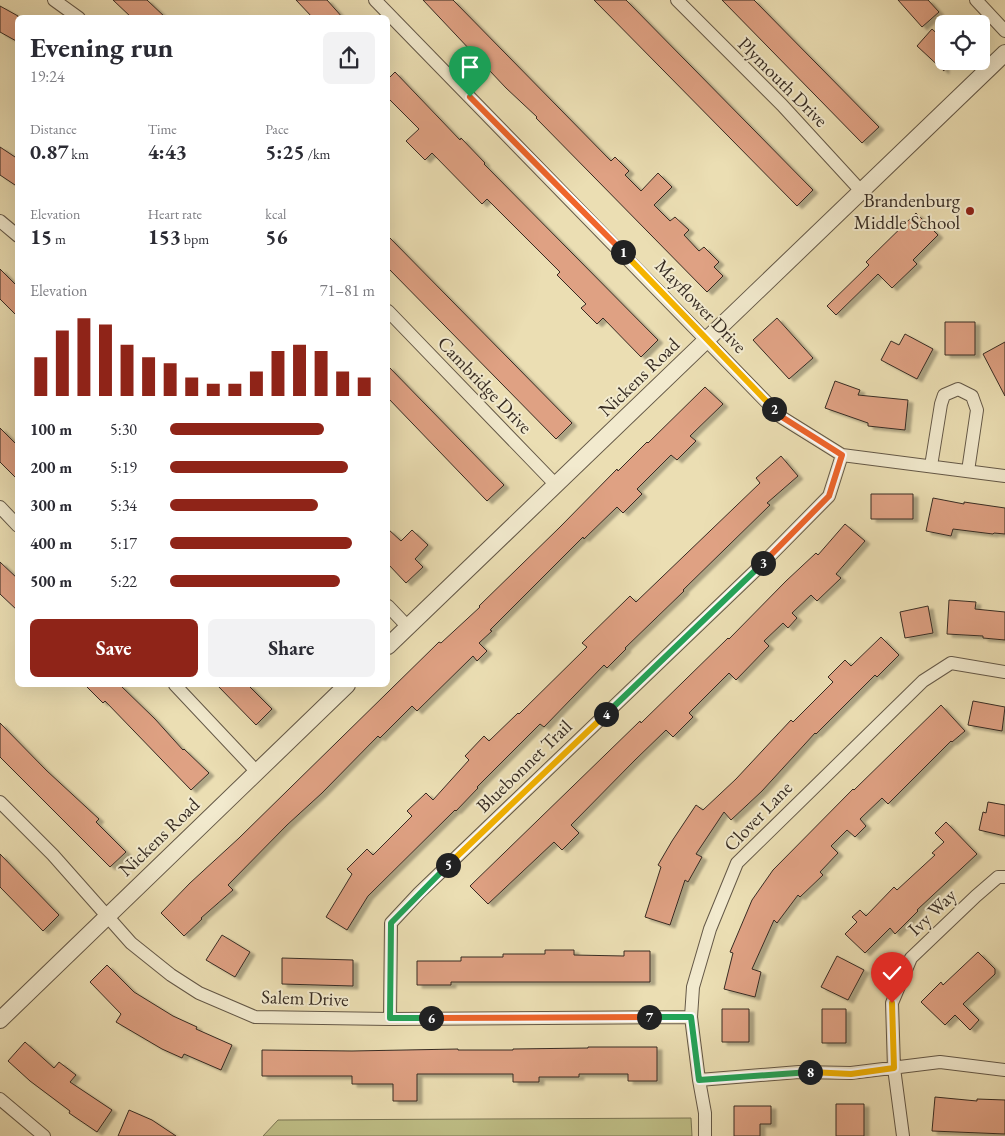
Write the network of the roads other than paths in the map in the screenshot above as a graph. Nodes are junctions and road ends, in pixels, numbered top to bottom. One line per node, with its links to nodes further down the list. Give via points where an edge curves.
1 (54, 0): 5 (street)
2 (375, 0): 6 (street, Mayflower Drive)
3 (677, 0): 10 (street, Plymouth Drive, via 782,105)
4 (976, 0): 8 (street)
5 (75, 15)
6 (390, 15)
7 (390, 15): 14 (street, Mayflower Drive)
8 (1005, 31)
9 (1005, 53): 10 (street, Nickens Road)
10 (861, 191): 14 (street, Nickens Road)
11 (0, 221): 12 (street)
12 (15, 234)
13 (390, 313): 19 (street, Cambridge Drive)
14 (707, 340): 15 (street, Mayflower Drive, via 782,417); 19 (street, Nickens Road)
15 (842, 455): 16 (street, Mayflower Drive); 33 (street, Bluebonnet Trail, via 829,496 391,923)
16 (931, 466): 17 (street, Mayflower Drive); 17 (street, via 944,395 958,389 972,396 978,410)
17 (968, 471): 18 (street, Mayflower Drive)
18 (1005, 476)
19 (556, 485): 23 (street, Nickens Road)
20 (0, 507): 21 (street)
21 (15, 523)
22 (390, 608): 23 (street)
23 (408, 627): 24 (street, Nickens Road)
24 (390, 644)
25 (1005, 672): 32 (street, Clover Lane, via 951,663 923,681 736,863 710,929 693,987)
26 (177, 687): 28 (street)
27 (345, 687): 28 (street, Nickens Road)
28 (256, 771): 31 (street, Nickens Road)
29 (0, 802): 31 (street, Salem Drive)
30 (1005, 877): 35 (street, Ivy Way, via 998,877 911,958 892,1003)
31 (108, 915): 33 (street, Salem Drive, via 132,943 171,975 199,993 255,1017); 34 (street, Nickens Road)
32 (691, 1017): 33 (street, Salem Drive); 37 (street, Clover Lane)
33 (390, 1018)
34 (0, 1020)
35 (894, 1068): 36 (street, via 940,1062); 37 (street, via 851,1074 799,1072); 41 (street, Ivy Way)
36 (1005, 1070)
37 (699, 1080): 40 (street, Clover Lane)
38 (0, 1099): 39 (street)
39 (44, 1136)
40 (705, 1136)
41 (903, 1136)

